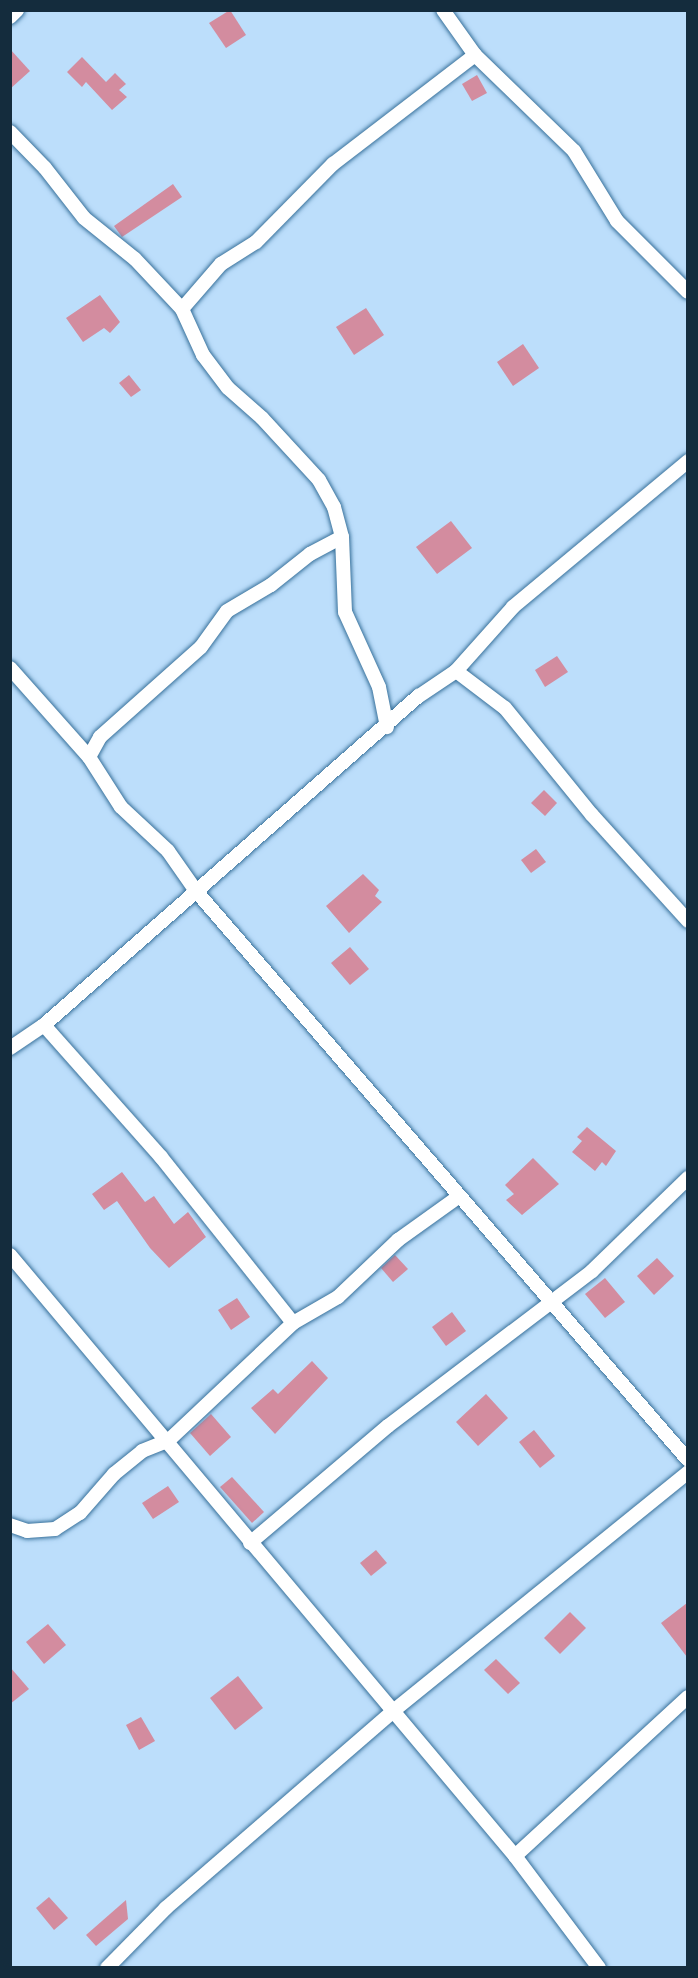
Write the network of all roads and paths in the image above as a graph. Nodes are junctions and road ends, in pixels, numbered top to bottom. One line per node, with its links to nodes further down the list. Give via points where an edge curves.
1 (17, 10): 3 (street)
2 (443, 10): 4 (street)
3 (10, 17)
4 (475, 55): 6 (street, via 574,151 618,221); 7 (street, via 333,164 256,242 221,264)
5 (10, 132): 7 (street, via 45,168 84,218 135,258)
6 (687, 292)
7 (182, 309): 9 (street, via 203,355 228,388 320,480 334,507)
8 (687, 461): 11 (street, via 513,607)
9 (342, 537): 12 (street, via 345,612 379,687); 13 (street, via 309,554 271,585 227,611 201,647 100,737)
10 (10, 668): 13 (street)
11 (456, 670): 12 (street, via 418,696); 15 (street, via 505,708)
12 (387, 727): 14 (street)
13 (89, 758): 14 (street, via 121,807 168,851)
14 (196, 891): 16 (street); 19 (street)
15 (687, 921)
16 (44, 1025): 17 (street); 22 (street, via 161,1156)
17 (10, 1048)
18 (687, 1178): 21 (street, via 592,1270)
19 (458, 1197): 21 (street); 22 (street, via 398,1240 338,1297)
20 (10, 1255): 23 (street)
21 (550, 1304): 24 (street); 27 (street, via 388,1426)
22 (293, 1323): 23 (street)
23 (169, 1440): 26 (street, via 142,1451 114,1474 80,1513 55,1529 27,1531); 27 (street)
24 (687, 1460)
25 (687, 1472): 29 (street)
26 (10, 1525)
27 (250, 1543): 29 (street)
28 (687, 1698): 30 (street)
29 (392, 1712): 30 (street); 31 (street, via 166,1908)
30 (515, 1856): 32 (street)
31 (107, 1968)
32 (599, 1968)

